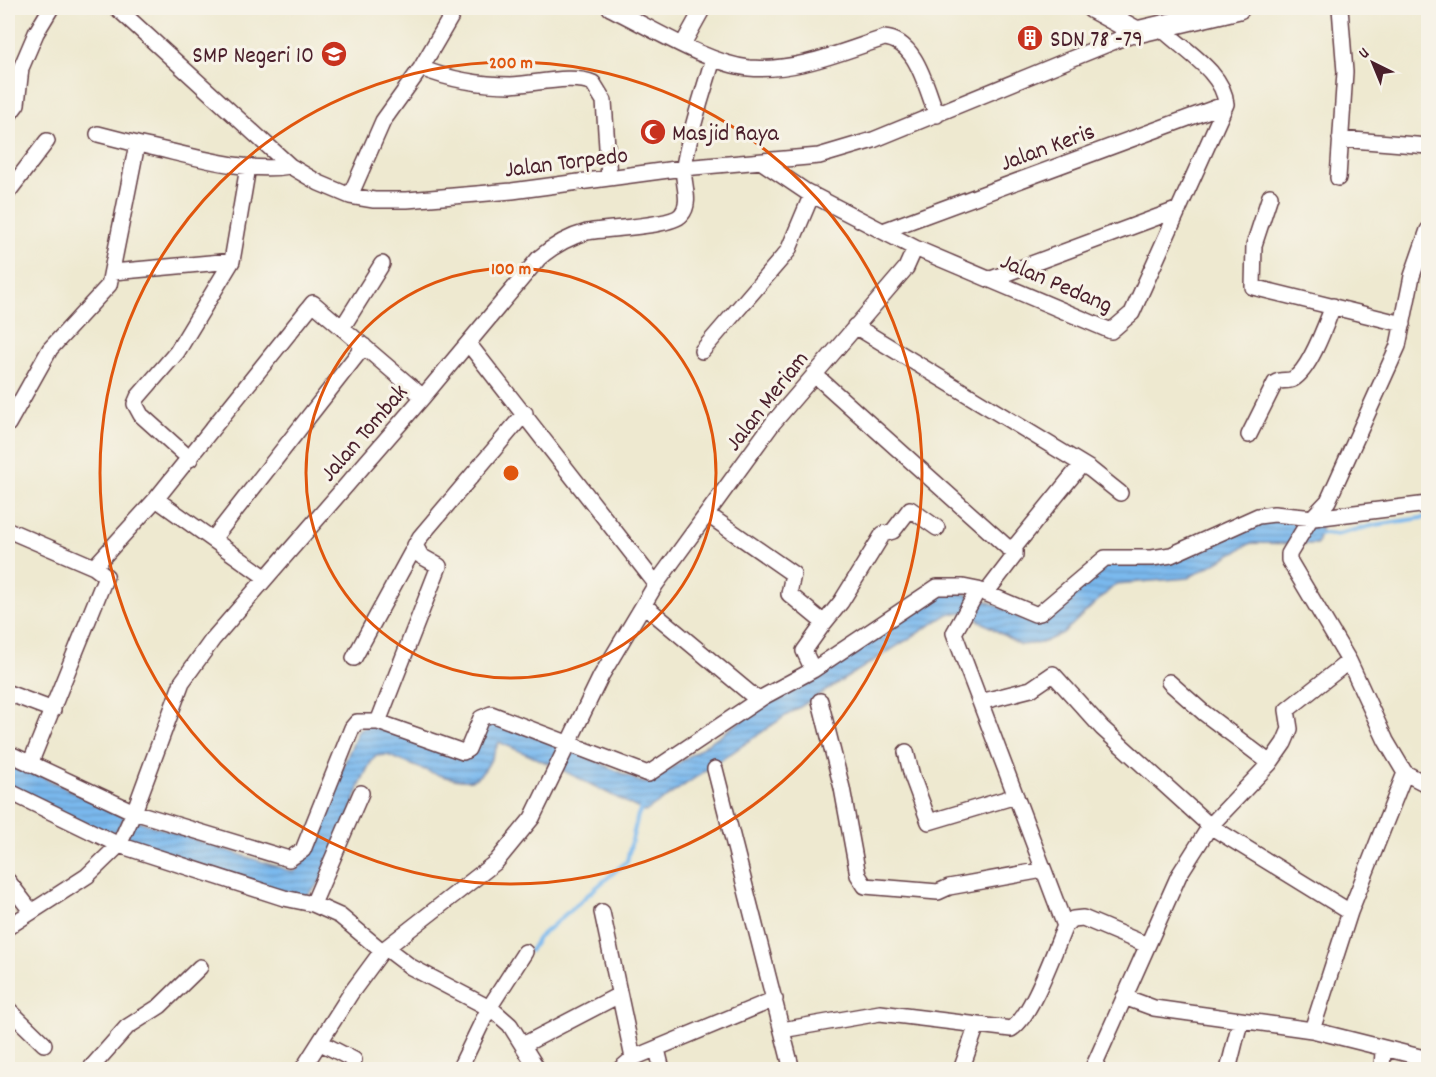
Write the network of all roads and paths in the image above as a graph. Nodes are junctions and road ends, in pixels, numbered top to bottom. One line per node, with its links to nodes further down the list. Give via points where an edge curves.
1 (51, 8): 16 (street, via 21,68 16,104)
2 (117, 8): 24 (street, Jalan Torpedo)
3 (456, 8): 13 (street)
4 (610, 8): 11 (street)
5 (703, 8): 11 (street)
6 (1093, 8): 10 (street)
7 (1239, 8): 9 (street)
8 (1340, 8): 18 (street, via 1345,72)
9 (1161, 28): 10 (street); 14 (street, via 1213,76 1225,93)
10 (1137, 33): 15 (street, Jalan Torpedo)
11 (684, 44): 12 (street)
12 (713, 59): 15 (street, via 749,68 794,65 890,39 903,44 912,57); 25 (street)
13 (421, 68): 26 (street, via 475,84 576,79 593,83 604,101); 30 (street, via 383,122)
14 (1226, 104): 32 (street, Jalan Pedang); 34 (street, Jalan Keris)
15 (937, 114): 22 (street, Jalan Torpedo, via 873,140 819,156)
16 (8, 116)
17 (98, 134): 20 (street)
18 (1340, 139): 21 (street); 27 (street)
19 (47, 141): 28 (street)
20 (136, 144): 23 (street); 38 (street)
21 (1428, 146)
22 (762, 162): 25 (street, Jalan Torpedo); 29 (street, Jalan Pedang)
23 (248, 166): 24 (street); 36 (street)
24 (290, 166): 30 (street, Jalan Torpedo)
25 (683, 168): 26 (street, Jalan Torpedo); 46 (street, Jalan Tombak, via 686,205 682,214 644,225 589,231 562,241 539,258)
26 (609, 178): 30 (street, Jalan Torpedo, via 407,200)
27 (1338, 178)
28 (8, 192)
29 (812, 194): 34 (street, Jalan Pedang); 48 (street, via 788,251)
30 (350, 196)
31 (1270, 196): 42 (street, via 1254,245 1253,287)
32 (1179, 208): 41 (street); 41 (street, Jalan Pedang, via 1132,313 1111,331)
33 (1428, 230): 39 (street)
34 (883, 231): 35 (street, Jalan Pedang)
35 (915, 248): 41 (street, Jalan Pedang); 44 (street, Jalan Meriam, via 906,268)
36 (232, 261): 38 (street); 54 (street, via 177,352 135,404 141,415)
37 (382, 264): 45 (street)
38 (113, 272): 52 (street, via 102,294 50,349)
39 (1412, 276): 40 (street); 43 (street)
40 (1428, 277)
41 (991, 279)
42 (1333, 306): 43 (street); 53 (street, via 1316,347 1299,374 1290,381 1275,383)
43 (1403, 324): 60 (street, via 1398,346 1350,456 1328,501)
44 (855, 326): 49 (street, Jalan Meriam); 55 (street)
45 (342, 328): 47 (street); 54 (street, via 313,303)
46 (468, 343): 50 (street, Jalan Tombak); 51 (street)
47 (364, 346): 50 (street); 63 (street)
48 (702, 351)
49 (814, 374): 59 (street, Jalan Meriam); 65 (street, via 1007,547)
50 (423, 397): 67 (street, Jalan Tombak)
51 (525, 413): 64 (street); 68 (street)
52 (8, 424)
53 (1250, 435)
54 (190, 459): 57 (street)
55 (1082, 464): 56 (street); 65 (street)
56 (1120, 493)
57 (156, 498): 63 (street); 66 (street)
58 (1428, 504): 60 (street)
59 (707, 514): 68 (street, Jalan Meriam); 71 (street, via 792,572 789,594)
60 (1312, 520): 69 (street, via 1274,514 1258,516 1171,555 1105,558 1040,613 1032,614); 73 (street, via 1289,554 1292,568)
61 (937, 528): 71 (street, via 910,510 893,531 883,534)
62 (8, 530): 66 (street)
63 (213, 539): 67 (street)
64 (415, 545): 72 (street); 81 (street, via 421,556 439,566)
65 (1014, 546): 69 (street, via 1015,555)
66 (94, 567): 80 (street, via 106,576)
67 (266, 577): 93 (street, Jalan Tombak, via 182,682)
68 (656, 584): 70 (street, Jalan Meriam)
69 (979, 592): 74 (street, via 963,587 937,587); 79 (street, via 954,633)
70 (644, 605): 77 (street); 82 (street, Jalan Meriam)
71 (824, 623): 74 (street, via 804,653)
72 (354, 658)
73 (1349, 661): 85 (street, via 1287,710 1288,735); 88 (street)
74 (813, 670): 77 (street)
75 (1169, 682): 85 (street)
76 (8, 693): 80 (street)
77 (758, 700): 82 (street, via 648,774)
78 (820, 701): 96 (street, via 858,874 865,886 938,892 950,886)
79 (980, 702): 92 (street); 94 (street, via 1031,689 1053,674 1102,728)
80 (53, 710): 86 (street)
81 (378, 722): 82 (street, via 463,752 468,749 481,718 488,714); 93 (street, via 362,721 352,728 303,850 295,857 282,858)
82 (566, 743): 105 (street, Jalan Meriam, via 532,818 496,862)
83 (906, 752): 92 (street, via 929,822)
84 (8, 753): 86 (street)
85 (1270, 763): 94 (street)
86 (30, 764): 93 (street)
87 (715, 769): 110 (street)
88 (1405, 773): 89 (street); 101 (street)
89 (1428, 785)
90 (8, 791): 95 (street)
91 (361, 793): 98 (street)
92 (1016, 796): 96 (street)
93 (133, 814): 95 (street, Jalan Tombak)
94 (1210, 826): 101 (street); 104 (street, via 1179,875)
95 (120, 842): 98 (street, via 284,898); 99 (street, via 87,876)
96 (1043, 870): 102 (street)
97 (8, 881): 99 (street)
98 (313, 904): 105 (street, via 340,916)
99 (31, 911): 103 (street)
100 (602, 912): 108 (street)
101 (1350, 912): 116 (street)
102 (1065, 926): 104 (street, via 1072,919 1083,918); 114 (street, via 1021,1021 1007,1030)
103 (8, 927)
104 (1147, 945): 109 (street)
105 (384, 949): 112 (street); 117 (street, Jalan Meriam)
106 (525, 952): 112 (street)
107 (200, 967): 125 (street, via 151,1014 127,1027)
108 (619, 995): 119 (street); 122 (street)
109 (1124, 997): 113 (street, via 1154,1008); 133 (street)
110 (775, 999): 115 (street); 120 (street)
111 (8, 1009): 118 (street)
112 (495, 1012): 119 (street); 127 (street)
113 (1239, 1022): 116 (street); 134 (street)
114 (977, 1025): 115 (street, via 880,1013); 132 (street)
115 (782, 1030): 131 (street)
116 (1312, 1030): 121 (street)
117 (321, 1043): 124 (street); 126 (street, Jalan Meriam)
118 (44, 1044)
119 (523, 1045): 128 (street)
120 (657, 1049): 122 (street); 130 (street)
121 (1383, 1050): 123 (street); 135 (street)
122 (633, 1058): 129 (street)
123 (1428, 1059)
124 (354, 1060)
125 (89, 1070)
126 (302, 1070)
127 (459, 1070)
128 (538, 1070)
129 (619, 1070)
130 (662, 1070)
131 (792, 1070)
132 (961, 1070)
133 (1092, 1070)
134 (1228, 1070)
135 (1382, 1070)

